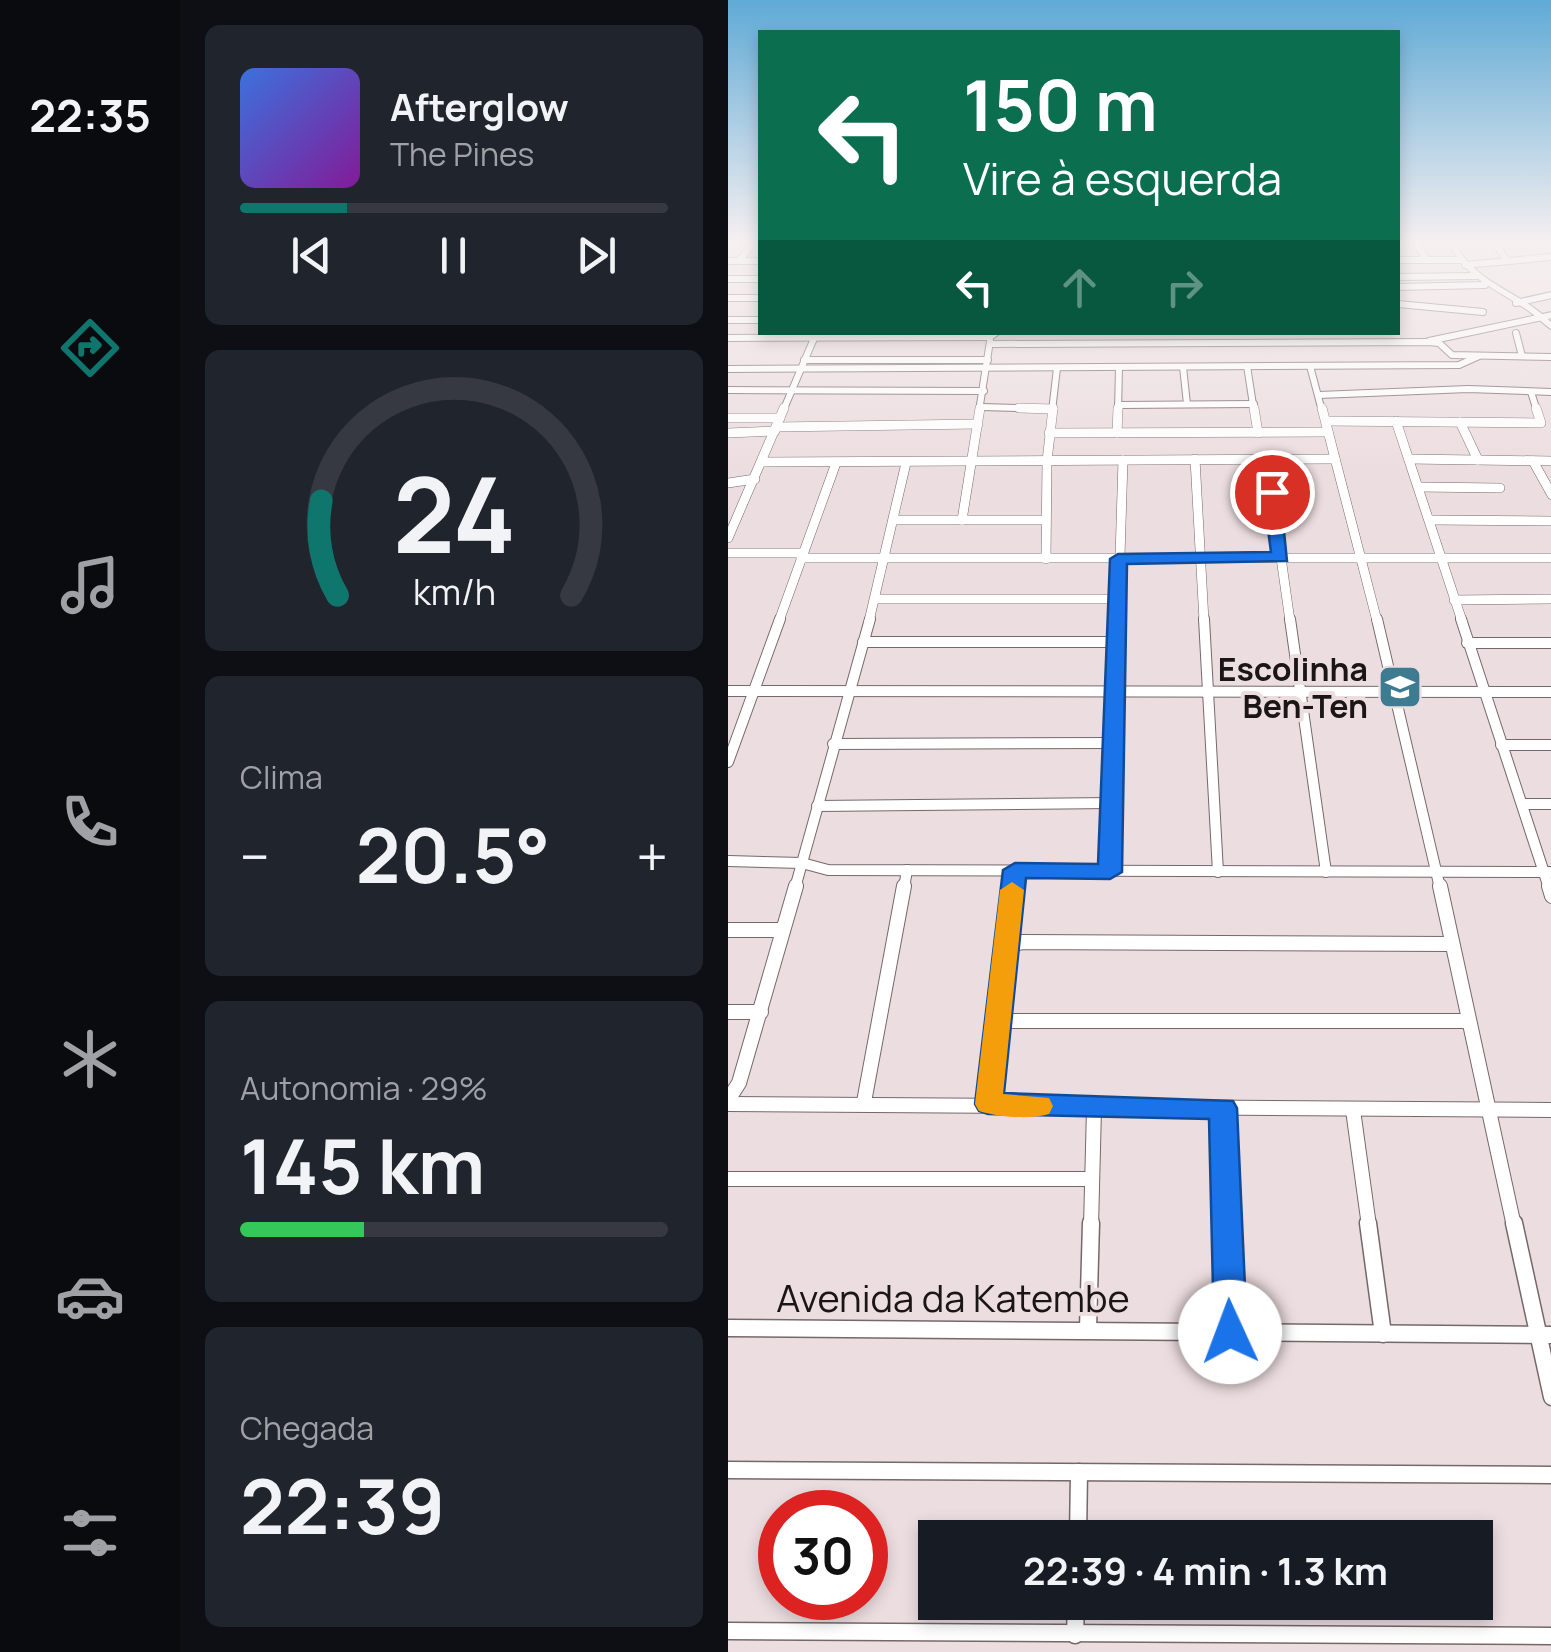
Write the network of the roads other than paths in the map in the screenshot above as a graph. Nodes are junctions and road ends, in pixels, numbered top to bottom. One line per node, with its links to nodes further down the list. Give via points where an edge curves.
1 (731, 320): 3 (street)
2 (1529, 320): 17 (street)
3 (758, 321)
4 (758, 325): 15 (street)
5 (1516, 333): 25 (street)
6 (816, 335): 7 (street); 15 (street); 27 (street)
7 (877, 335): 8 (street)
8 (941, 335): 16 (street)
9 (1068, 335): 22 (street)
10 (1126, 335): 21 (street)
11 (1187, 335): 18 (street)
12 (1336, 335): 19 (street)
13 (1397, 335): 20 (street)
14 (728, 338): 15 (street)
15 (752, 338)
16 (992, 338): 22 (street); 28 (street)
17 (1440, 341): 20 (street); 23 (street, via 1447,354)
18 (1188, 342): 19 (street); 21 (street)
19 (1337, 342): 20 (street)
20 (1400, 342)
21 (1126, 343): 22 (street)
22 (1068, 344)
23 (1459, 356): 24 (street); 29 (street)
24 (1478, 356): 25 (street); 29 (street)
25 (1522, 356): 26 (street)
26 (1552, 357)
27 (802, 364): 28 (street); 35 (street); 37 (street)
28 (988, 364): 34 (street); 38 (street)
29 (1467, 364): 31 (street)
30 (1247, 366): 31 (street); 33 (street); 43 (street)
31 (1310, 366): 41 (street)
32 (1119, 367): 33 (street); 34 (street); 44 (street)
33 (1183, 367): 42 (street)
34 (1057, 368): 46 (street)
35 (728, 369)
36 (728, 390): 37 (street)
37 (792, 391): 38 (street); 51 (street)
38 (984, 391): 45 (street)
39 (1531, 392): 40 (street); 41 (street); 49 (street, via 1541,423)
40 (1552, 392)
41 (1319, 395): 52 (street)
42 (1186, 404): 43 (street); 44 (street)
43 (1254, 404): 55 (street)
44 (1118, 405): 54 (street)
45 (980, 407): 46 (street); 50 (street)
46 (1052, 408): 56 (street)
47 (728, 418): 51 (street)
48 (1396, 421): 49 (street); 52 (street); 62 (street)
49 (1460, 422): 63 (street)
50 (978, 424): 51 (street); 67 (street)
51 (777, 425): 53 (street); 66 (street)
52 (1327, 427): 55 (street); 57 (street)
53 (728, 432)
54 (1117, 433): 55 (street); 56 (street)
55 (1258, 433)
56 (1048, 434): 58 (street)
57 (1335, 459): 61 (street); 90 (street)
58 (1047, 460): 59 (street); 67 (street); 77 (street)
59 (1123, 460): 60 (street); 89 (street)
60 (1195, 460): 61 (street); 86 (street)
61 (1267, 460): 83 (street)
62 (1409, 460): 63 (street); 72 (street)
63 (1478, 460): 64 (street)
64 (1533, 460): 65 (street); 74 (street)
65 (1552, 461)
66 (764, 462): 68 (street); 70 (street)
67 (972, 462): 69 (street); 76 (street)
68 (836, 463): 69 (street); 82 (street)
69 (906, 463): 75 (street)
70 (755, 479): 71 (street); 80 (street)
71 (728, 483)
72 (1419, 487): 73 (street); 78 (street)
73 (1500, 488)
74 (1552, 494)
75 (894, 520): 76 (street); 84 (street)
76 (962, 520): 77 (street)
77 (1045, 520): 85 (street)
78 (1430, 520): 79 (street); 87 (street)
79 (1552, 522)
80 (728, 538)
81 (728, 553): 82 (street)
82 (802, 556): 84 (street); 100 (street)
83 (1281, 557): 86 (street); 90 (street); 107 (street)
84 (884, 558): 85 (street); 92 (street)
85 (1046, 558): 89 (street)
86 (1200, 558): 89 (street); 106 (street)
87 (1440, 558): 88 (street); 90 (street); 93 (street)
88 (1552, 558)
89 (1118, 559): 91 (street)
90 (1362, 559): 104 (street)
91 (1118, 598): 92 (street); 96 (street)
92 (875, 599): 95 (street)
93 (1454, 600): 94 (street); 97 (street)
94 (1552, 600)
95 (863, 642): 96 (street); 101 (street)
96 (1118, 642): 105 (street)
97 (1466, 643): 98 (street); 102 (street)
98 (1552, 643)
99 (728, 690): 100 (street)
100 (754, 690): 101 (street); 112 (street)
101 (849, 691): 105 (street); 109 (street)
102 (1483, 692): 103 (street); 104 (street); 110 (street)
103 (1552, 692)
104 (1392, 693): 107 (street); 125 (street)
105 (1116, 694): 106 (street); 108 (street)
106 (1208, 694): 107 (street); 122 (street)
107 (1301, 699): 123 (street)
108 (1114, 743): 109 (street); 113 (street)
109 (833, 744): 116 (street)
110 (1501, 745): 111 (street); 114 (street)
111 (1552, 745)
112 (728, 762)
113 (1112, 803): 116 (street); 121 (street)
114 (1522, 804): 115 (street); 124 (street)
115 (1552, 804)
116 (817, 806): 118 (street)
117 (728, 861): 118 (street)
118 (802, 863): 119 (street, via 828,870); 128 (street)
119 (907, 870): 120 (street); 136 (street)
120 (1015, 870): 121 (street); 129 (street)
121 (1110, 872): 122 (street)
122 (1218, 872): 123 (street)
123 (1326, 872): 125 (street)
124 (1548, 872): 125 (street); 126 (street)
125 (1437, 873): 130 (street)
126 (1552, 896)
127 (728, 930): 128 (street)
128 (783, 930): 132 (street)
129 (1006, 941): 130 (street); 133 (street)
130 (1452, 944): 134 (street)
131 (728, 1012): 132 (street)
132 (761, 1012): 135 (street)
133 (1000, 1021): 134 (street); 137 (street)
134 (1469, 1021): 141 (street)
135 (728, 1102): 136 (street)
136 (864, 1102): 137 (street)
137 (988, 1104): 138 (street)
138 (1094, 1108): 139 (street); 143 (street)
139 (1223, 1108): 140 (street); 147 (street)
140 (1353, 1110): 141 (street); 148 (street)
141 (1489, 1110): 142 (street); 149 (street)
142 (1552, 1110)
143 (1092, 1178): 144 (street); 146 (street)
144 (728, 1179)
145 (728, 1328): 146 (street, Avenida da Katembe)
146 (1088, 1328): 147 (street, Avenida da Katembe)
147 (1230, 1332): 148 (street, Avenida da Katembe)
148 (1383, 1334): 149 (street, Avenida da Katembe)
149 (1545, 1335): 150 (street)
150 (1552, 1397)
151 (728, 1470): 152 (street)
152 (1080, 1472): 153 (street); 154 (street)
153 (1552, 1474)
154 (1079, 1520)
155 (1075, 1620): 157 (street)
156 (728, 1631): 157 (street)
157 (1075, 1636): 158 (street)
158 (1552, 1636)

